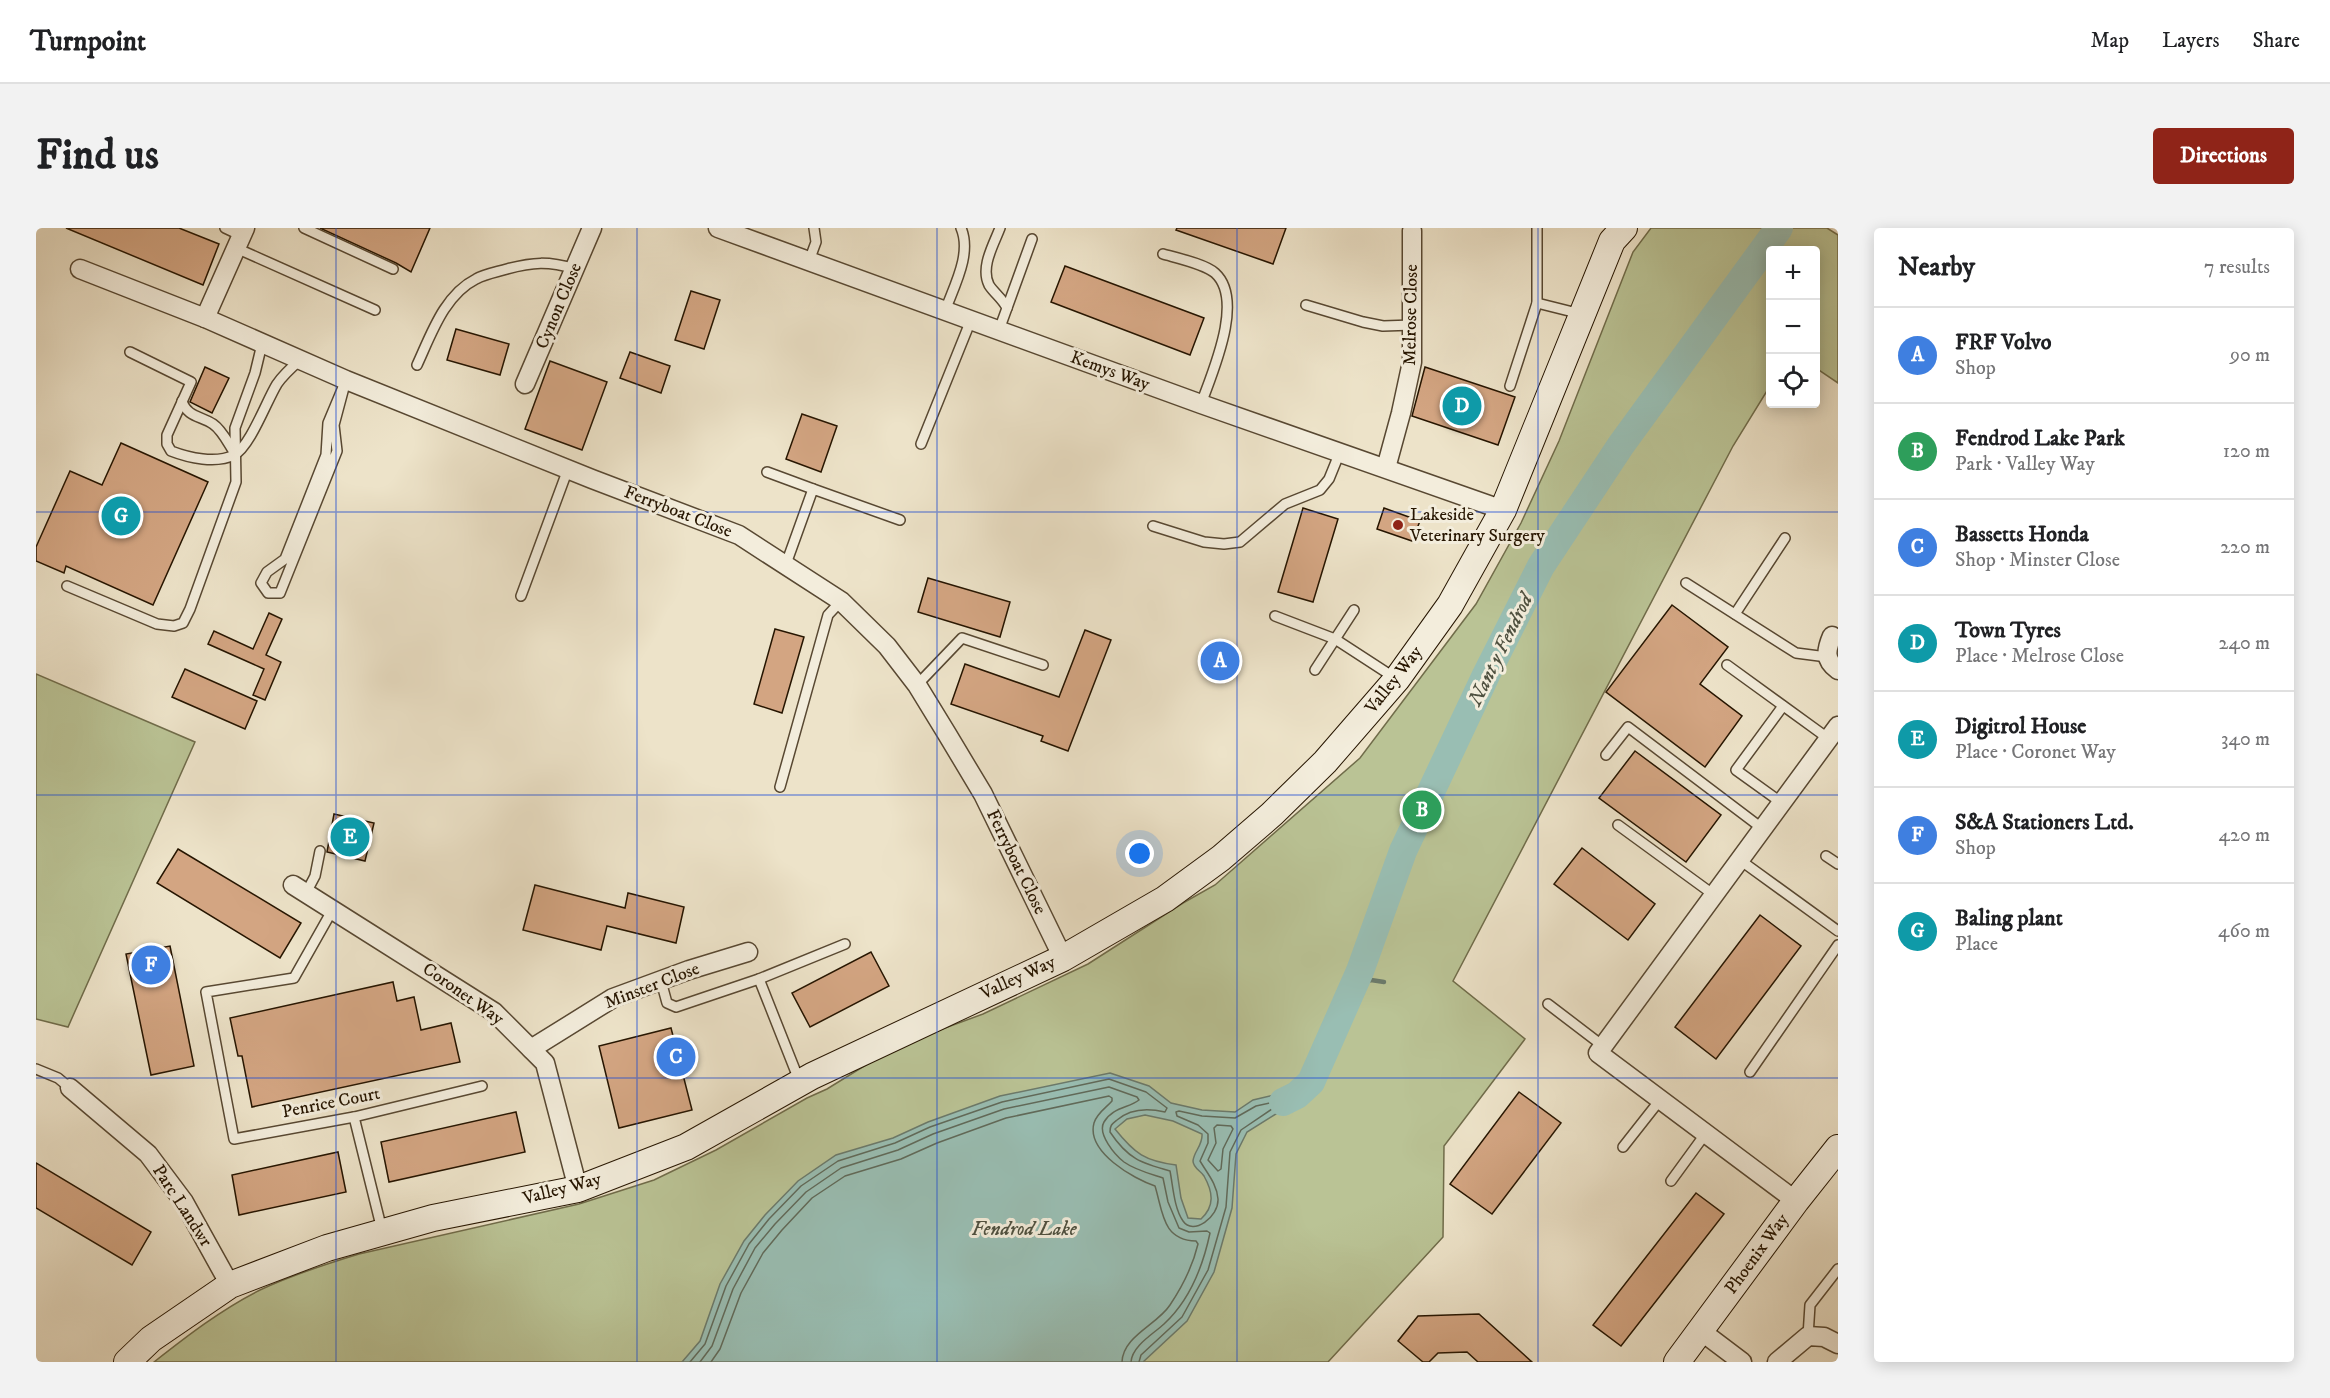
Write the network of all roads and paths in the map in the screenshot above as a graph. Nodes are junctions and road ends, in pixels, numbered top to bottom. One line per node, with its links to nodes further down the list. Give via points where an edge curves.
1 (304, 228): 16 (lane)
2 (592, 228): 15 (street, Cynon Close)
3 (718, 228): 13 (street, Kemys Way)
4 (814, 228): 13 (lane, via 816,242)
5 (961, 228): 21 (lane, via 964,254)
6 (1000, 228): 19 (lane, via 990,252 987,277)
7 (1536, 228): 17 (lane)
8 (1412, 231): 25 (street, Melrose Close)
9 (1616, 232): 22 (street, Valley Way)
10 (237, 235): 20 (lane); 23 (street)
11 (1032, 239): 19 (lane)
12 (1163, 254): 35 (lane, via 1212,271 1221,279 1226,294 1226,326)
13 (809, 261): 21 (street, Kemys Way)
14 (80, 269): 23 (street, Ferryboat Close)
15 (574, 269): 30 (lane, via 537,262 478,278 461,288 437,321); 32 (street, Cynon Close)
16 (393, 270)
17 (1537, 303): 22 (lane); 33 (lane)
18 (1306, 304): 25 (lane, via 1383,326)
19 (1007, 308): 26 (lane)
20 (375, 310)
21 (945, 311): 24 (street, Kemys Way)
22 (1583, 315): 43 (street, Valley Way)
23 (205, 318): 27 (street, Ferryboat Close)
24 (971, 320): 26 (street, Kemys Way); 36 (lane)
25 (1413, 325): 39 (street, Melrose Close, via 1412,362)
26 (999, 330): 35 (street, Kemys Way)
27 (262, 344): 29 (street, Ferryboat Close); 38 (lane, via 235,428)
28 (130, 352): 34 (lane, via 191,382)
29 (300, 360): 31 (street, Ferryboat Close); 38 (lane, via 278,382 251,435)
30 (417, 365)
31 (346, 380): 31 (lane, via 334,425 337,451 280,593 268,593 261,583 267,572 285,559 326,455 328,423); 40 (street, Ferryboat Close)
32 (525, 384)
33 (1510, 386)
34 (182, 401): 38 (lane, via 192,415 214,425); 38 (lane, via 167,435 171,451 198,459)
35 (1201, 404): 37 (street, Kemys Way)
36 (921, 444)
37 (1340, 452): 39 (street, Kemys Way); 45 (lane, via 1320,490 1285,504 1240,542 1204,542)
38 (235, 454): 49 (lane, via 236,482 183,623 157,624)
39 (1386, 468): 43 (street, Kemys Way)
40 (568, 469): 47 (street, Ferryboat Close, via 739,535); 50 (lane)
41 (767, 472): 42 (lane)
42 (813, 489): 44 (lane); 47 (lane)
43 (1503, 510): 61 (street, Valley Way, via 1450,605)
44 (900, 520)
45 (1153, 526)
46 (1785, 538): 53 (lane)
47 (786, 564): 51 (street, Ferryboat Close)
48 (1686, 583): 53 (lane)
49 (67, 585)
50 (521, 596)
51 (841, 601): 62 (street, Ferryboat Close, via 887,646); 66 (lane, via 828,615)
52 (1354, 610): 56 (lane)
53 (1735, 614): 57 (lane, via 1796,653)
54 (1275, 616): 56 (lane)
55 (1832, 636): 57 (street, via 1826,649)
56 (1335, 639): 60 (lane); 61 (lane)
57 (1832, 663)
58 (1043, 665): 62 (lane, via 962,638)
59 (1727, 665): 63 (lane)
60 (1315, 669)
61 (1397, 679): 81 (street, Valley Way, via 1325,762 1221,858 1165,899)
62 (917, 686): 81 (street, Ferryboat Close, via 983,794)
63 (1783, 706): 64 (lane); 67 (lane, via 1736,770)
64 (1833, 733): 67 (street)
65 (1606, 755): 69 (lane, via 1628,727)
66 (780, 787)
67 (1782, 803): 69 (street)
68 (1618, 825): 75 (lane)
69 (1763, 829): 72 (street)
70 (320, 851): 74 (lane, via 315,876)
71 (1826, 856): 73 (lane)
72 (1740, 860): 75 (street); 77 (lane)
73 (1838, 864)
74 (299, 889): 76 (street, Coronet Way)
75 (1714, 895): 85 (street)
76 (333, 909): 86 (street, Coronet Way, via 494,1012); 93 (lane, Penrice Court, via 294,978 206,992 234,1139)
77 (1838, 931)
78 (845, 944): 82 (lane)
79 (1838, 945): 88 (lane)
80 (748, 952): 83 (street, Minster Close)
81 (1063, 958): 89 (street, Valley Way)
82 (759, 979): 83 (lane, via 676,1007 667,1003); 89 (lane)
83 (661, 981): 86 (street, Minster Close, via 613,998)
84 (1548, 1004): 85 (lane)
85 (1603, 1046): 92 (street, via 1598,1053)
86 (531, 1049): 98 (street, Coronet Way, via 545,1063)
87 (36, 1069): 91 (lane)
88 (1750, 1072)
89 (800, 1083): 98 (street, Valley Way, via 686,1147)
90 (482, 1086): 93 (lane, Penrice Court)
91 (70, 1088): 102 (street, Parc Landwr, via 148,1154 184,1202)
92 (1660, 1100): 94 (street); 95 (lane)
93 (354, 1117): 100 (lane)
94 (1706, 1133): 97 (lane); 99 (street)
95 (1623, 1147)
96 (1838, 1148): 99 (street, Phoenix Way)
97 (1671, 1181)
98 (578, 1189): 100 (street, Valley Way)
99 (1796, 1201): 103 (street, Phoenix Way)
100 (382, 1232): 102 (street, Valley Way, via 327,1248)
101 (1838, 1269): 104 (lane, via 1810,1305)
102 (230, 1285): 106 (street, Valley Way, via 151,1339)
103 (1701, 1331): 107 (street, Phoenix Way); 108 (street)
104 (1808, 1335): 105 (street); 109 (street)
105 (1838, 1344)
106 (128, 1362)
107 (1677, 1362)
108 (1742, 1362)
109 (1777, 1362)

